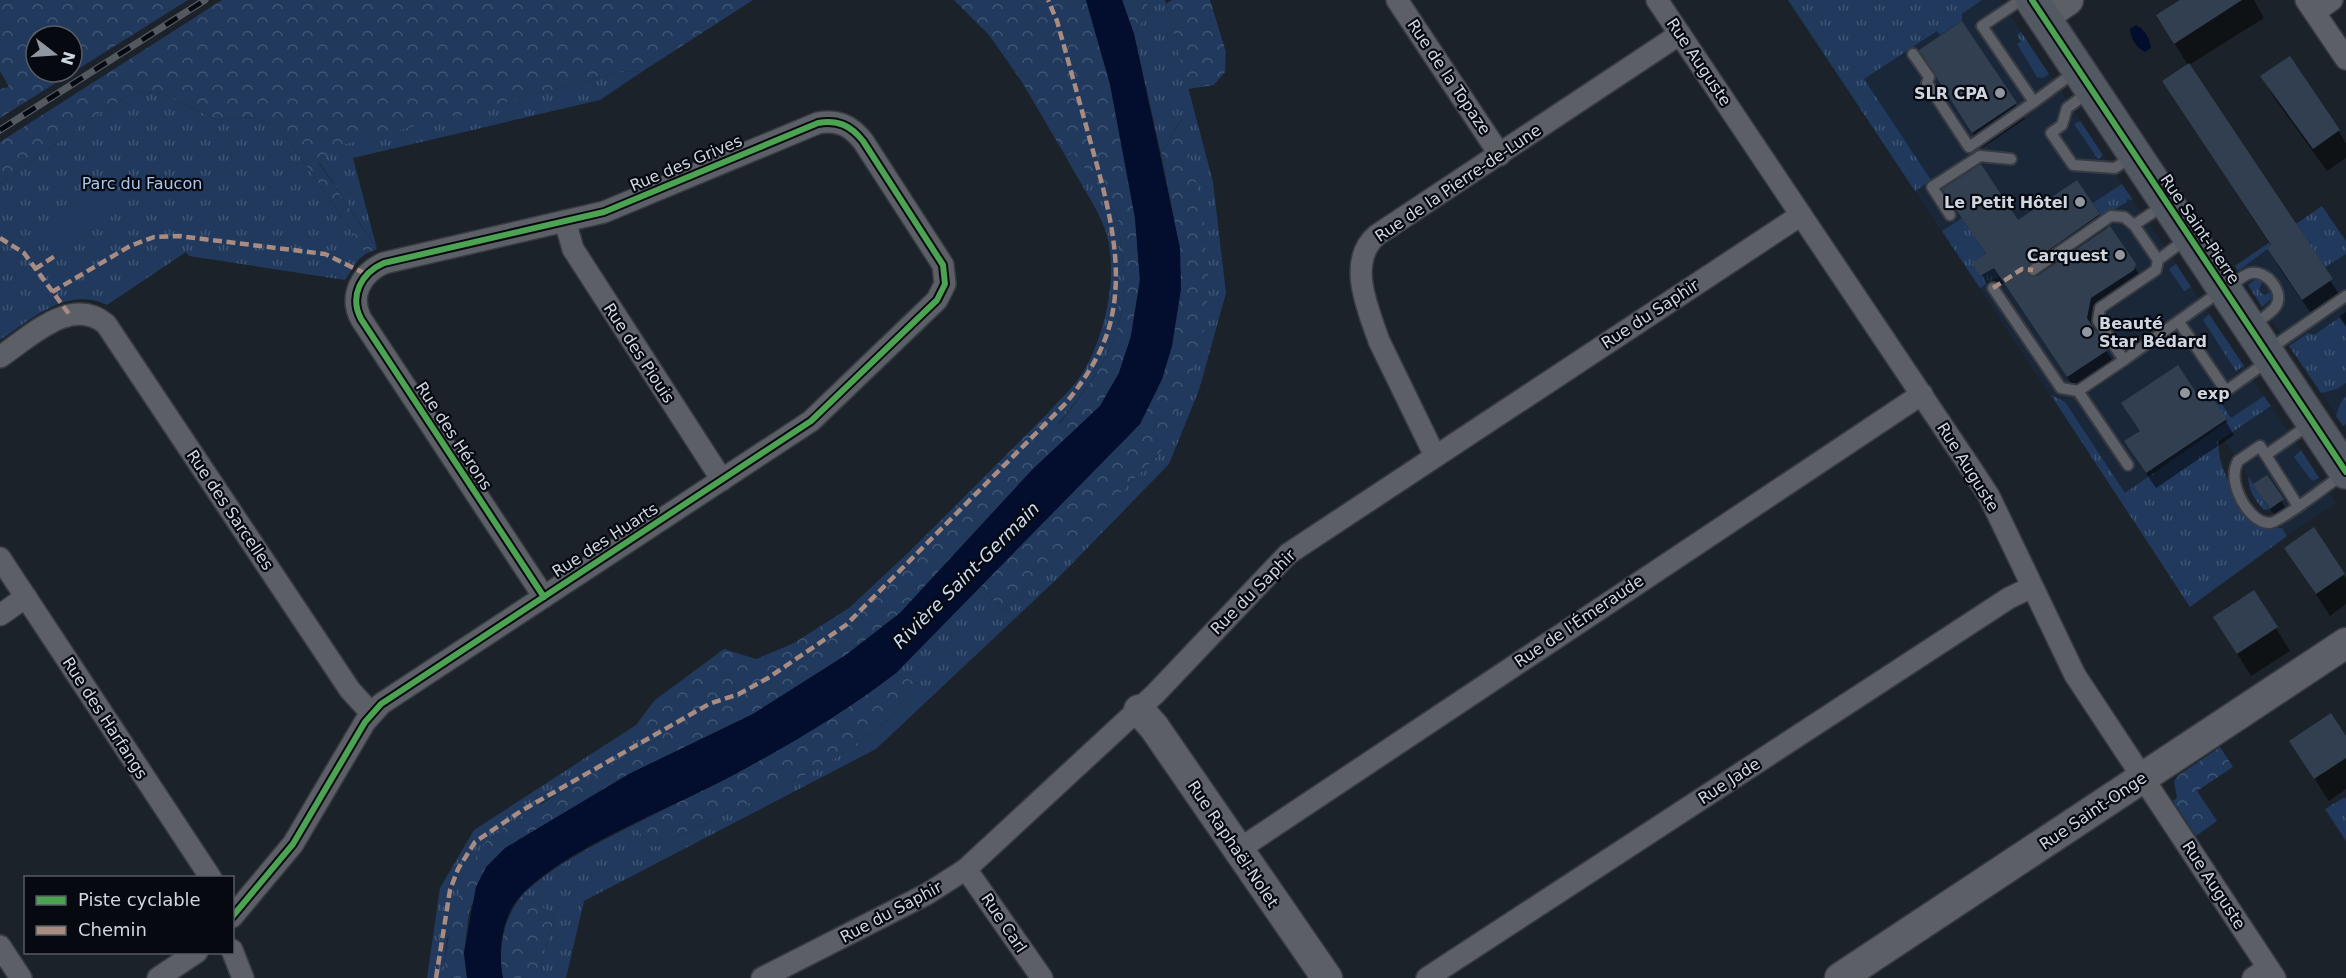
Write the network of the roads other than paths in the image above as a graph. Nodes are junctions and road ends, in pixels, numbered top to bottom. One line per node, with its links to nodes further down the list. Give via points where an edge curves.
1 (1397, 0): 11 (street, Rue de la Topaze)
2 (1657, 0): 6 (street, Rue Auguste)
3 (2332, 0): 5 (street)
4 (2041, 4): 9 (main road, Rue Saint-Pierre); 10 (lane, via 1982,26)
5 (2310, 6): 8 (street)
6 (1680, 34): 11 (street, Rue de la Pierre-de-Lune); 15 (street, Rue Auguste)
7 (1913, 54): 10 (lane, via 1969,147)
8 (2346, 59)
9 (2084, 80): 10 (lane); 12 (main road, Rue Saint-Pierre); 12 (lane, via 2062,125 2051,133 2073,165 2115,168)
10 (2034, 102)
11 (1500, 155): 35 (street, Rue de la Pierre-de-Lune, via 1377,235 1367,245 1362,259 1361,275 1379,341)
12 (2134, 155): 14 (main road, Rue Saint-Pierre)
13 (2011, 159): 16 (lane, via 1980,156 1932,187)
14 (2166, 203): 18 (lane); 19 (main road, Rue Saint-Pierre)
15 (1801, 215): 32 (street, Rue Auguste); 35 (street, Rue du Saphir)
16 (1950, 215)
17 (565, 221): 22 (street, Rue des Grives, via 604,212 812,125 836,121 851,128 863,141 938,256 945,271); 23 (street, Rue des Grives, via 384,263 367,272); 38 (street, Rue des Piouis, via 573,249)
18 (2134, 225): 20 (lane); 21 (lane, via 2124,217 2111,216)
19 (2189, 237): 20 (lane); 25 (main road, Rue Saint-Pierre)
20 (2158, 260): 30 (lane, via 2156,270 2100,308 2098,321)
21 (2034, 270)
22 (945, 284): 38 (street, Rue des Huarts, via 930,308 820,414)
23 (358, 286): 43 (street, Rue des Hérons, via 356,303 361,319)
24 (1993, 288): 31 (lane, via 2061,388)
25 (2224, 290): 27 (lane); 28 (main road, Rue Saint-Pierre); 28 (lane, via 2257,272 2276,288 2279,297)
26 (2346, 296): 28 (lane)
27 (2178, 322): 28 (lane, via 2226,391); 30 (lane)
28 (2262, 346): 33 (main road, Rue Saint-Pierre)
29 (0, 357): 47 (street, Rue des Sarcelles, via 69,314 84,312 101,320 350,690)
30 (2124, 360): 31 (lane)
31 (2078, 391): 37 (lane)
32 (1922, 394): 41 (street, Rue Auguste, via 1989,496); 49 (street, Rue de l'Émeraude)
33 (2313, 423): 34 (lane); 36 (main road, Rue Saint-Pierre)
34 (2266, 455): 39 (lane); 39 (lane, via 2260,446 2236,465 2235,481 2243,503 2257,518 2270,523)
35 (1435, 456): 46 (street, Rue du Saphir, via 1288,554)
36 (2344, 464): 39 (lane)
37 (2128, 465)
38 (722, 480): 43 (street, Rue des Huarts)
39 (2298, 506)
40 (0, 558): 42 (street, Rue des Harfangs)
41 (2032, 587): 48 (street, Rue Auguste, via 2075,675); 63 (street, Rue Jade, via 2009,598)
42 (26, 597): 44 (street); 51 (street, Rue des Harfangs)
43 (544, 597): 47 (street, Rue des Huarts)
44 (0, 615)
45 (2346, 643): 48 (street, Rue Saint-Onge)
46 (1138, 710): 49 (street, Rue Raphaël-Nolet, via 1154,727); 50 (street, Rue du Saphir)
47 (371, 714): 52 (street, Rue des Huarts, via 293,844)
48 (2144, 777): 56 (street, Rue Auguste); 64 (street, Rue Saint-Onge)
49 (1238, 850): 62 (street, Rue Raphaël-Nolet)
50 (966, 869): 60 (street, Rue du Saphir, via 927,894); 61 (street, Rue Carl)
51 (210, 876)
52 (235, 910)
53 (0, 946): 57 (street)
54 (193, 954): 58 (street)
55 (234, 954): 59 (street)
56 (2266, 975)
57 (21, 978)
58 (158, 978)
59 (243, 978)
60 (762, 978)
61 (1042, 978)
62 (1327, 978)
63 (1427, 978)
64 (1840, 978)

